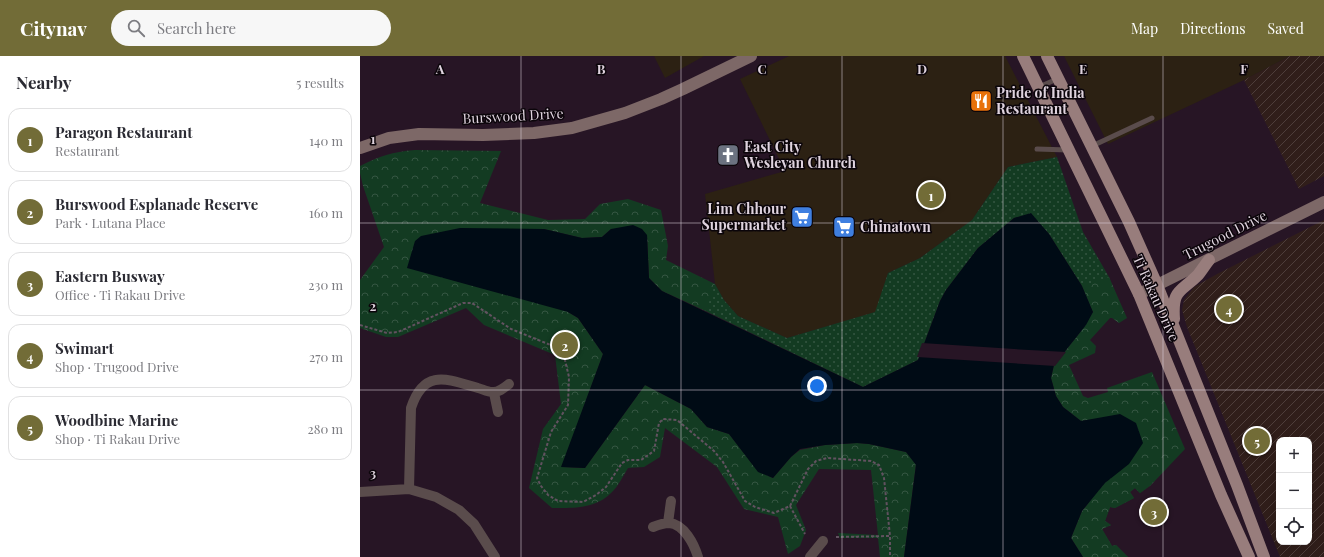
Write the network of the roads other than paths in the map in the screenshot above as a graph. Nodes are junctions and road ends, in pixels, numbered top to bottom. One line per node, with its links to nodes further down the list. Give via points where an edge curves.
1 (751, 56): 8 (street, Burswood Drive, via 661,99 625,113 572,128 534,133 420,134 390,138)
2 (1023, 56): 5 (main road, Ti Rakau Drive)
3 (1047, 56): 4 (main road, Ti Rakau Drive)
4 (1058, 78): 5 (lane); 7 (main road, Ti Rakau Drive)
5 (1038, 88): 10 (main road, Ti Rakau Drive)
6 (1152, 118): 7 (lane)
7 (1092, 146): 13 (main road, Ti Rakau Drive, via 1130,222)
8 (360, 148)
9 (1037, 149): 10 (lane)
10 (1069, 150): 14 (main road, Ti Rakau Drive)
11 (1324, 202): 12 (street, Trugood Drive)
12 (1209, 260): 13 (street, Trugood Drive); 15 (main road, via 1177,295 1173,306)
13 (1157, 285): 14 (street, Trugood Drive); 15 (main road, Ti Rakau Drive)
14 (1139, 294): 28 (main road, Ti Rakau Drive)
15 (1175, 328): 29 (main road, Ti Rakau Drive)
16 (509, 384): 17 (street)
17 (494, 392): 18 (street); 19 (street, via 447,379 427,382 419,390 414,396 411,408)
18 (498, 412)
19 (409, 489): 20 (street); 25 (street, via 436,497 459,510 474,524)
20 (360, 492)
21 (671, 500): 22 (street)
22 (668, 523): 23 (street); 26 (street, via 679,527 691,540)
23 (653, 526)
24 (823, 541): 27 (street)
25 (495, 557)
26 (698, 557)
27 (810, 557)
28 (1249, 557)
29 (1264, 557)

